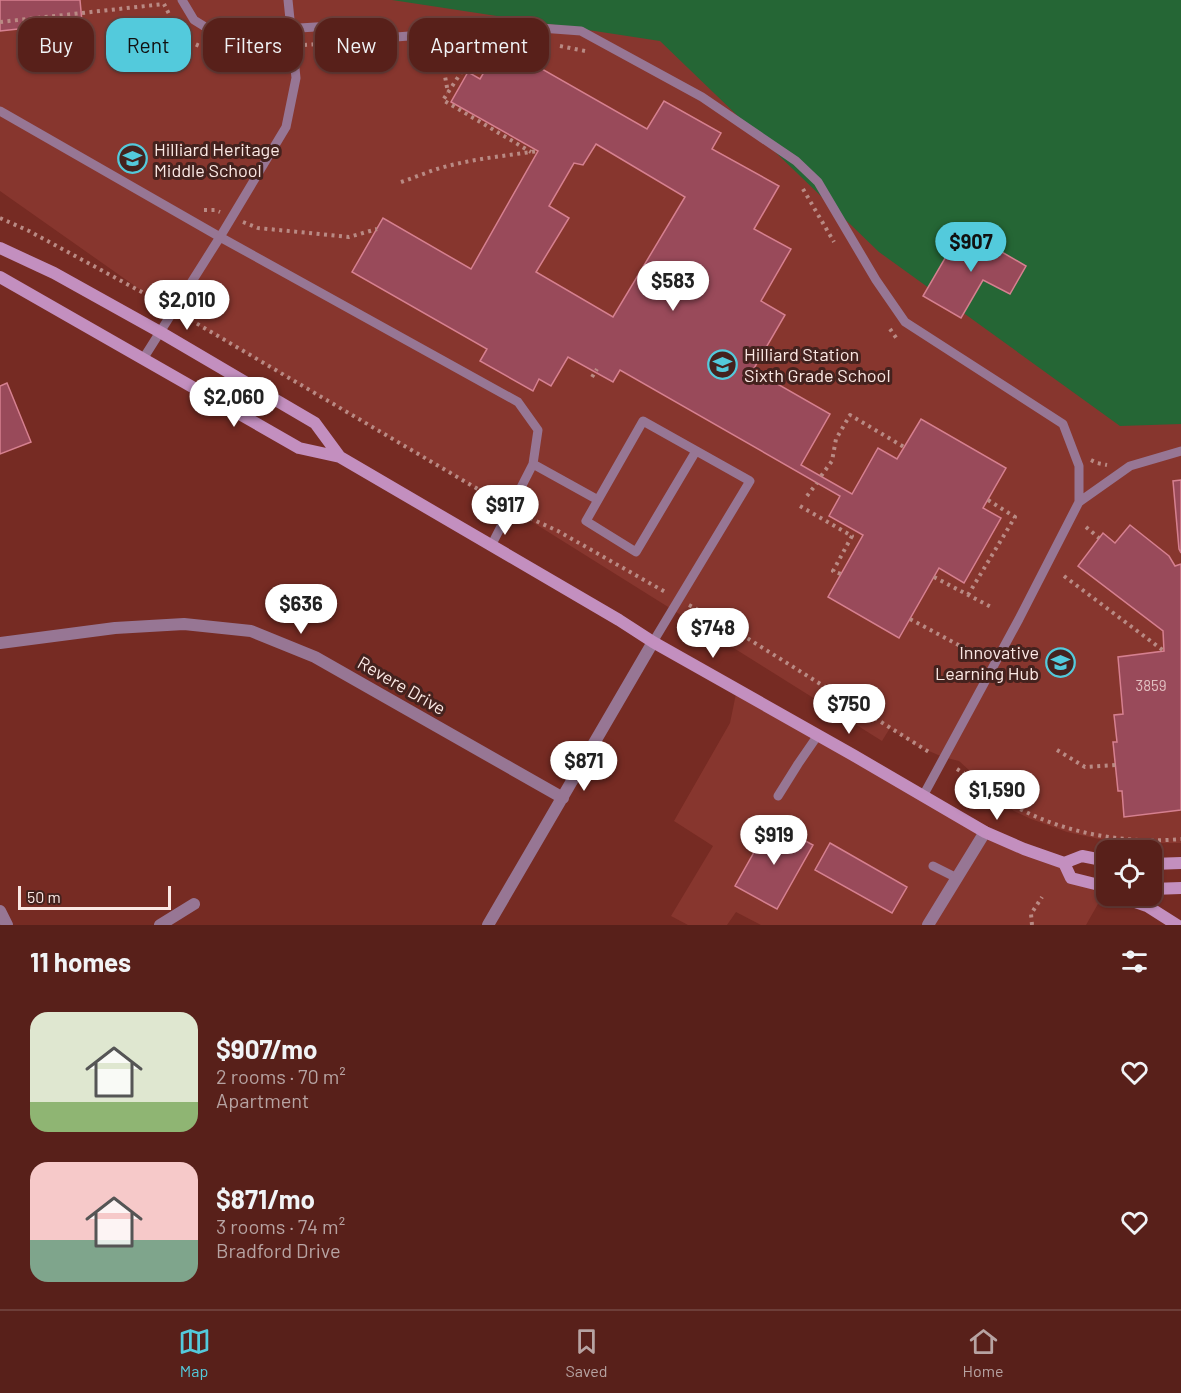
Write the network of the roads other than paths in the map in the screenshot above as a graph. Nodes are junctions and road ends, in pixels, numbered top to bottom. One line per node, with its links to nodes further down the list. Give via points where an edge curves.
1 (182, 0): 4 (lane, via 194,21)
2 (288, 0): 3 (lane)
3 (290, 18)
4 (203, 26)
5 (303, 27): 18 (lane, via 332,26 383,38 527,27 582,31 702,97 796,161 818,182 905,322 1063,424 1078,466)
6 (295, 72): 8 (lane, via 286,127)
7 (0, 111): 8 (lane)
8 (220, 237): 11 (lane); 16 (lane, via 518,402 538,430)
9 (0, 248): 11 (main road)
10 (0, 277): 12 (main road)
11 (160, 332): 12 (lane); 15 (main road, via 315,423)
12 (143, 359): 15 (main road, via 299,448)
13 (696, 450): 17 (lane, via 643,421); 17 (lane, via 636,552 586,521); 20 (lane, via 750,481)
14 (1181, 451): 18 (lane, via 1130,466)
15 (340, 457): 19 (main road)
16 (533, 464): 17 (lane); 19 (lane)
17 (598, 500)
18 (1078, 502): 24 (lane)
19 (491, 546): 20 (main road)
20 (653, 642): 22 (main road); 25 (street)
21 (0, 643): 25 (street, Revere Drive, via 115,628 184,624 251,631 315,657)
22 (818, 735): 23 (lane); 24 (main road)
23 (778, 796)
24 (923, 796): 26 (main road)
25 (563, 798): 41 (street)
26 (985, 832): 28 (main road); 32 (street)
27 (1096, 859): 28 (main road, via 1082,856)
28 (1064, 863): 33 (main road, via 1071,879)
29 (1181, 863): 30 (main road)
30 (1162, 864)
31 (933, 866): 32 (lane)
32 (957, 878): 42 (street)
33 (1096, 886)
34 (1181, 888): 35 (main road)
35 (1162, 889)
36 (194, 904): 40 (street)
37 (1148, 906): 43 (main road)
38 (0, 911): 39 (street)
39 (7, 925)
40 (160, 925)
41 (488, 925)
42 (928, 925)
43 (1177, 925)

